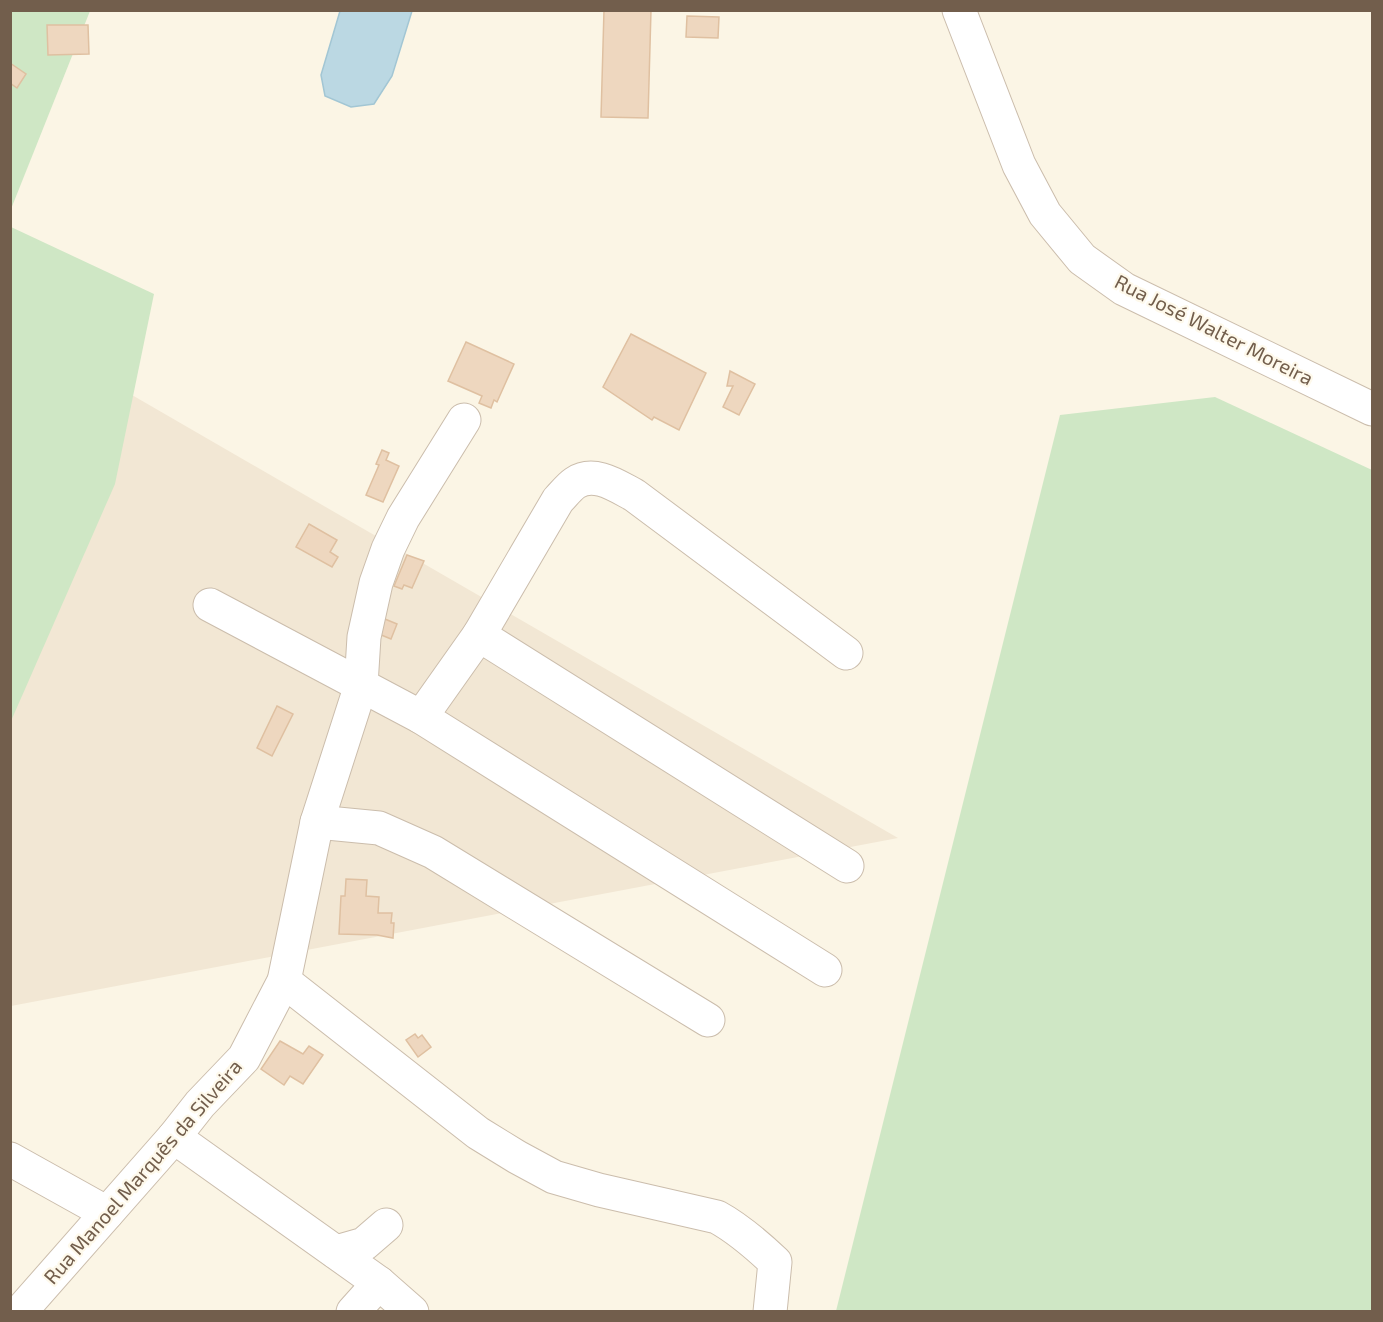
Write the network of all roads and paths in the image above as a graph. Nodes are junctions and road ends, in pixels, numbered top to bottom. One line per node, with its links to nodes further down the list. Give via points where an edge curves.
1 (959, 10): 2 (street, Rua José Walter Moreira, via 1018,165 1045,214 1083,259 1124,289)
2 (1372, 409)
3 (464, 420): 7 (street, Rua Manoel Marquês da Silveira, via 388,549 364,637)
4 (210, 605): 7 (street)
5 (479, 635): 6 (street, via 558,500 576,483 588,478 615,484 634,495); 8 (street); 10 (street)
6 (846, 653)
7 (361, 685): 8 (street); 9 (street, Rua Manoel Marquês da Silveira)
8 (421, 717): 11 (street)
9 (317, 822): 12 (street, Rua Manoel Marquês da Silveira); 13 (street, via 379,828 433,852)
10 (847, 866)
11 (825, 970)
12 (284, 981): 14 (street, Rua Manoel Marquês da Silveira, via 244,1058); 23 (street, via 478,1133 517,1157 554,1177 717,1217 730,1224 775,1262)
13 (708, 1020)
14 (174, 1137): 16 (street, Rua Manoel Marquês da Silveira); 18 (street)
15 (10, 1159): 16 (street)
16 (107, 1213): 20 (street, Rua Manoel Marquês da Silveira)
17 (386, 1225): 18 (street, via 364,1244)
18 (336, 1252): 19 (street)
19 (379, 1283): 21 (street); 22 (street)
20 (20, 1311)
21 (352, 1311)
22 (412, 1311)
23 (770, 1311)

